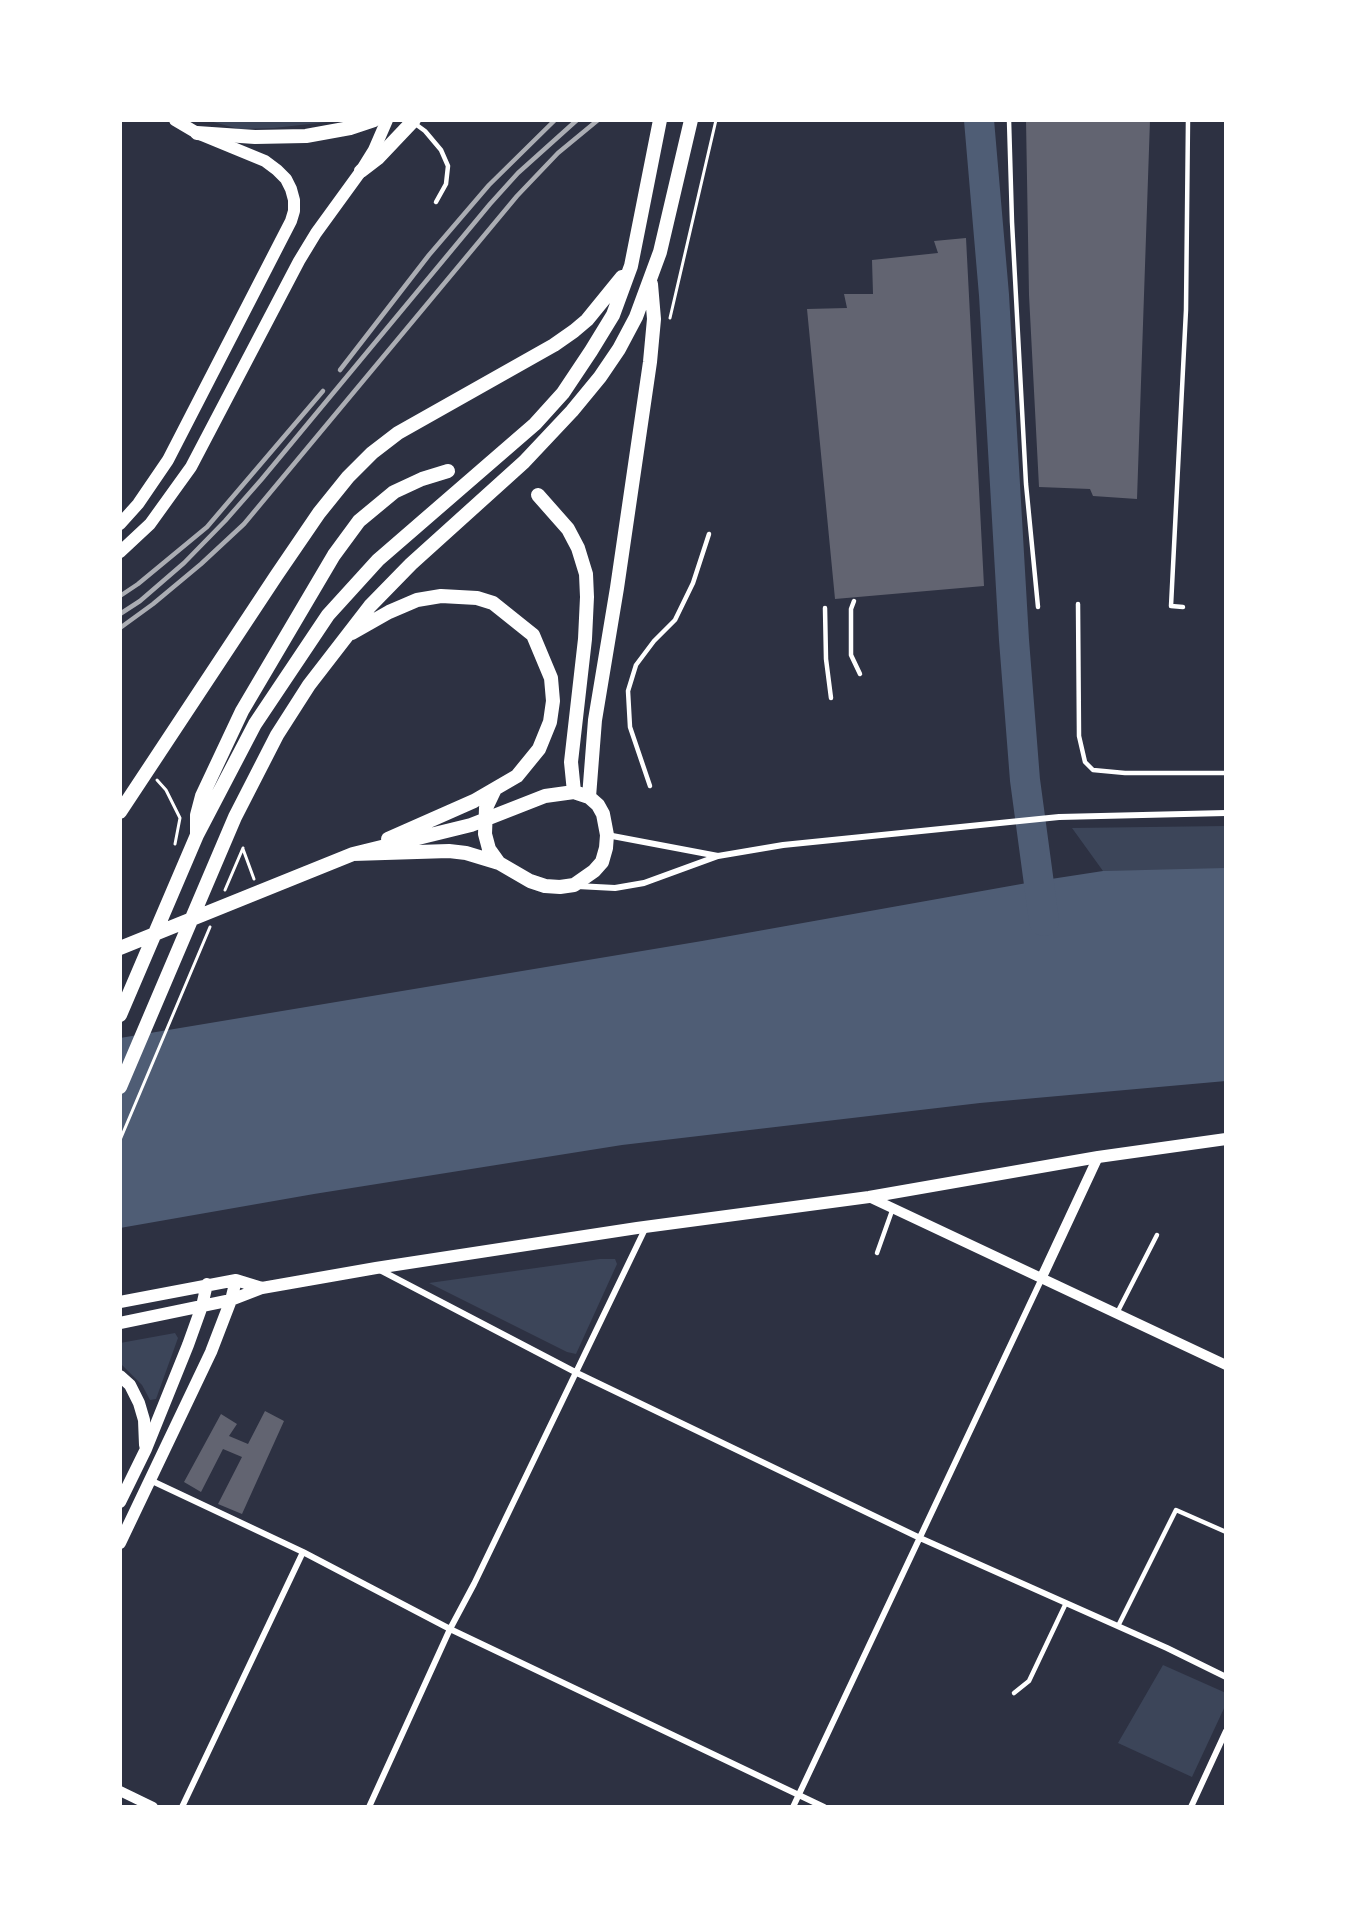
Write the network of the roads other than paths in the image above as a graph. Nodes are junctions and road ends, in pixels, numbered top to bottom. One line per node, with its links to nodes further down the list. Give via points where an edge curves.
1 (175, 120): 9 (main road)
2 (374, 120): 9 (main road, via 306,136)
3 (387, 120): 10 (main road)
4 (660, 120): 12 (main road)
5 (691, 120): 13 (main road)
6 (1009, 120): 21 (lane, via 1026,484)
7 (1188, 120): 22 (lane, via 1186,310 1171,606)
8 (413, 121): 10 (main road); 11 (lane, via 441,150 448,166 446,184)
9 (197, 133): 16 (main road, via 278,170 291,189 294,211 168,460)
10 (361, 171): 18 (main road, via 299,261 191,467 150,524)
11 (436, 202)
12 (631, 266): 32 (main road, via 574,331 398,433 348,477 276,576); 35 (main road, via 613,315 563,393 535,424 378,561 328,615 255,724)
13 (651, 280): 24 (main road, via 619,349 572,411 524,462 411,564); 31 (main road, via 653,328 637,459 595,720)
14 (448, 471): 35 (main road, via 394,492 359,521 334,555 242,711 202,796)
15 (538, 495): 30 (main road, via 568,529 586,574 585,639 571,762)
16 (120, 524)
17 (709, 534): 28 (lane, via 693,583 675,620 636,665 628,691 630,727)
18 (120, 552)
19 (854, 601): 25 (lane, via 850,655)
20 (1078, 604): 27 (lane, via 1080,736 1084,762 1093,770 1125,773)
21 (1038, 607)
22 (1183, 607)
23 (825, 608): 26 (lane)
24 (344, 638): 29 (main road, via 389,612 417,600 441,596 493,603 533,635 551,678 550,722 532,758 517,776); 43 (main road, via 309,685 255,776)
25 (860, 674)
26 (831, 698)
27 (1226, 773)
28 (650, 786)
29 (495, 789): 34 (main road); 37 (main road)
30 (574, 792): 31 (main road); 34 (main road, via 545,796)
31 (589, 796): 36 (main road, via 603,814)
32 (120, 812)
33 (1226, 813): 38 (street, via 1059,817 783,845)
34 (485, 821): 37 (main road); 39 (main road, via 489,849)
35 (197, 835): 42 (main road)
36 (607, 835): 38 (street); 40 (main road, via 602,862)
37 (353, 854): 39 (main road, via 449,851); 41 (main road)
38 (718, 856): 40 (street, via 644,883 615,888)
39 (500, 863): 40 (main road, via 545,886)
40 (574, 885)
41 (120, 948)
42 (120, 1015)
43 (120, 1087)
44 (1226, 1139): 45 (main road)
45 (1098, 1157): 46 (main road); 52 (street)
46 (869, 1197): 47 (street); 48 (main road)
47 (893, 1208): 50 (lane); 52 (street)
48 (646, 1227): 51 (main road); 62 (street)
49 (1157, 1235): 59 (lane)
50 (877, 1253)
51 (376, 1268): 55 (main road); 62 (street)
52 (1042, 1277): 59 (street); 68 (street)
53 (236, 1280): 54 (main road); 55 (main road); 56 (main road)
54 (207, 1284): 57 (main road); 58 (main road)
55 (262, 1288): 56 (main road)
56 (231, 1300): 58 (main road); 65 (main road, via 211,1352)
57 (120, 1302)
58 (202, 1306): 60 (main road); 64 (main road)
59 (1117, 1313): 61 (street)
60 (120, 1323)
61 (1226, 1365)
62 (577, 1373): 68 (street); 73 (street)
63 (120, 1376): 64 (main road, via 139,1403)
64 (146, 1449): 66 (main road)
65 (150, 1480): 69 (main road); 70 (street)
66 (120, 1502)
67 (1226, 1532): 72 (lane, via 1176,1510)
68 (920, 1538): 71 (street); 78 (street)
69 (120, 1544)
70 (303, 1552): 73 (street); 80 (street)
71 (1066, 1603): 72 (street); 75 (lane, via 1029,1681)
72 (1118, 1626): 74 (street)
73 (450, 1629): 78 (street); 81 (street)
74 (1226, 1677)
75 (1014, 1693)
76 (1226, 1731): 84 (street)
77 (120, 1791): 79 (street)
78 (800, 1795): 82 (street); 83 (street)
79 (153, 1807)
80 (182, 1807)
81 (369, 1807)
82 (793, 1807)
83 (824, 1807)
84 (1191, 1807)

